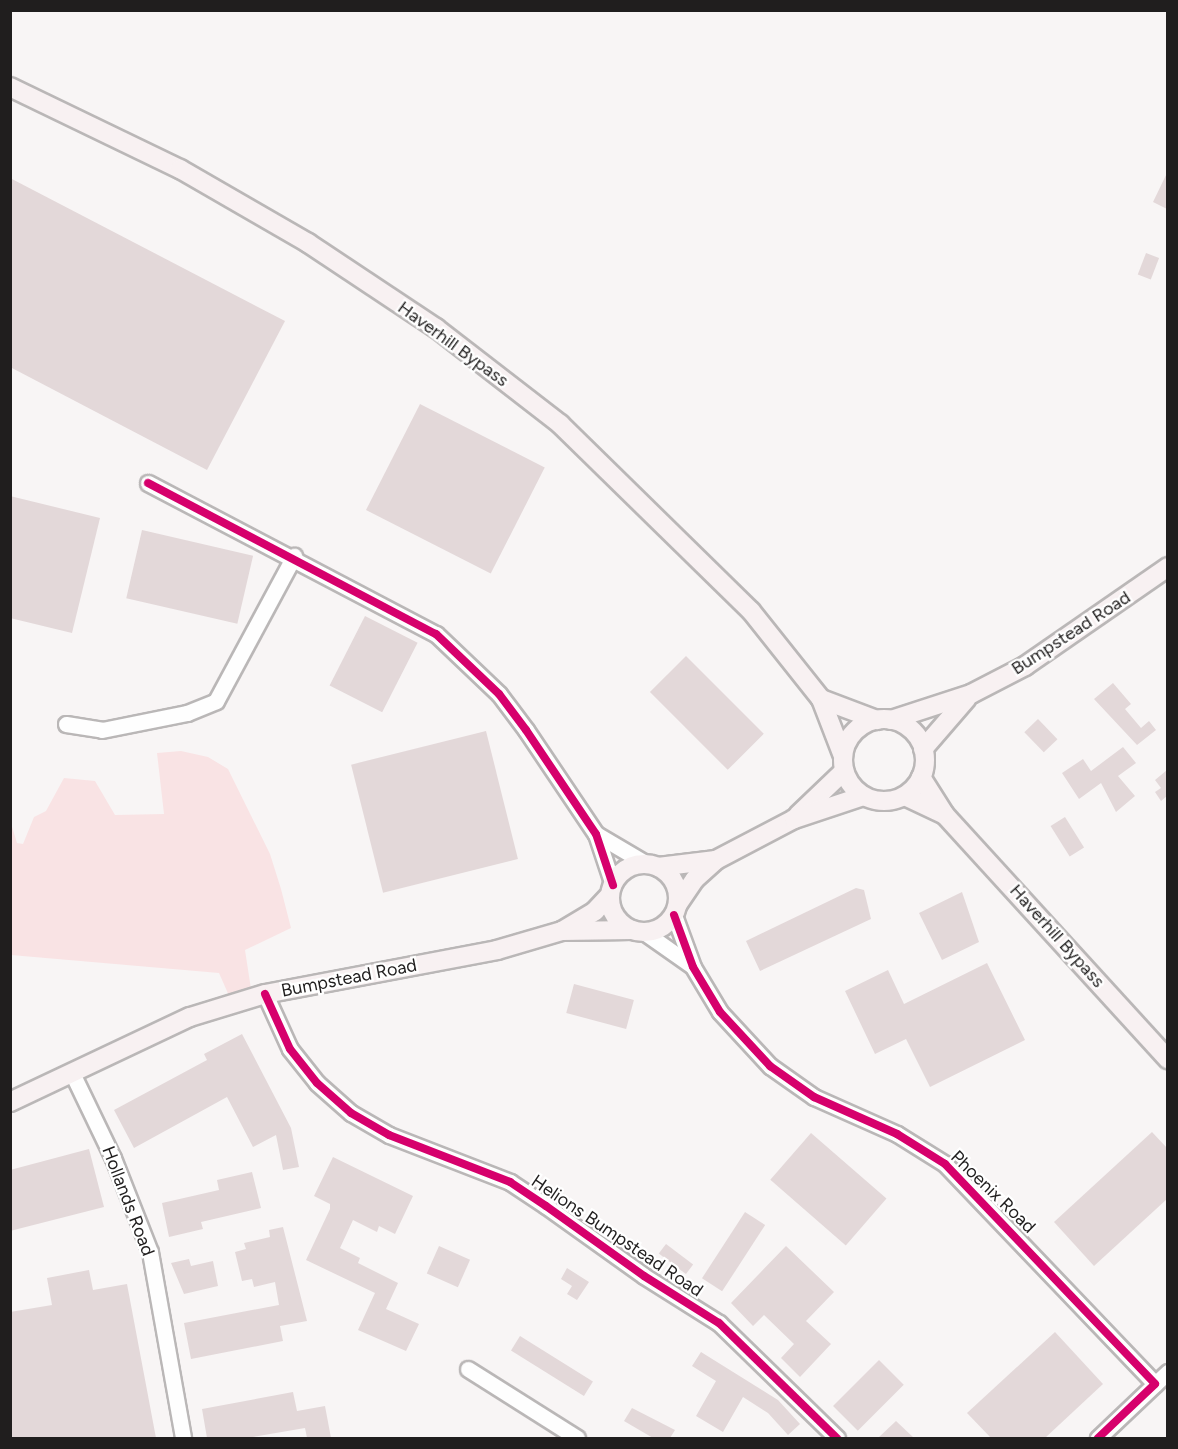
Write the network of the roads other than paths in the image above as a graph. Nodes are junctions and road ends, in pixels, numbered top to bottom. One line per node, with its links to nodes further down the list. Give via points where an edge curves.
1 (10, 87): 6 (main road, Haverhill Bypass, via 180,169 308,243 436,328 560,424 751,611)
2 (148, 483): 3 (street)
3 (294, 556): 8 (street, via 216,701 187,713 102,730); 16 (street, via 402,612 460,655 506,703)
4 (1167, 567): 5 (main road, Bumpstead Road, via 1062,643)
5 (971, 694): 7 (main road, Bumpstead Road); 9 (main road, Bumpstead Road, via 935,730)
6 (821, 699): 7 (main road); 10 (main road, Haverhill Bypass)
7 (884, 720): 9 (main road, via 907,726); 10 (main road, via 852,734)
8 (66, 724)
9 (923, 749): 11 (main road)
10 (843, 764): 12 (main road); 15 (main road)
11 (921, 777): 13 (main road); 14 (main road, Haverhill Bypass)
12 (864, 796): 13 (main road, via 884,801); 15 (main road)
13 (905, 796): 14 (main road, Haverhill Bypass)
14 (945, 815): 25 (main road, Haverhill Bypass)
15 (794, 819): 17 (main road)
16 (596, 834): 18 (street); 19 (street)
17 (716, 860): 18 (main road); 20 (main road, via 695,879)
18 (652, 865): 19 (main road, via 626,869); 20 (main road, via 674,881)
19 (611, 890): 21 (main road, Bumpstead Road, via 595,911); 22 (main road, via 614,915)
20 (676, 910): 22 (main road, via 656,930); 23 (street, Phoenix Road)
21 (562, 931): 22 (main road, Bumpstead Road); 24 (main road, Bumpstead Road, via 497,950)
22 (638, 932): 23 (street, Phoenix Road)
23 (693, 967): 30 (street, Phoenix Road, via 734,1030 770,1066 814,1097 897,1134 945,1164)
24 (265, 994): 26 (main road, Bumpstead Road, via 190,1017); 33 (street, Helions Bumpstead Road, via 290,1049 317,1083 351,1113 388,1135 510,1182 546,1206 634,1270 719,1323)
25 (1167, 1059)
26 (73, 1075): 27 (main road, Bumpstead Road); 31 (street, Hollands Road, via 113,1158 150,1252)
27 (10, 1102)
28 (468, 1368): 32 (street)
29 (1167, 1372): 30 (street)
30 (1155, 1384): 34 (street)
31 (183, 1438)
32 (577, 1438)
33 (837, 1438)
34 (1098, 1438)

